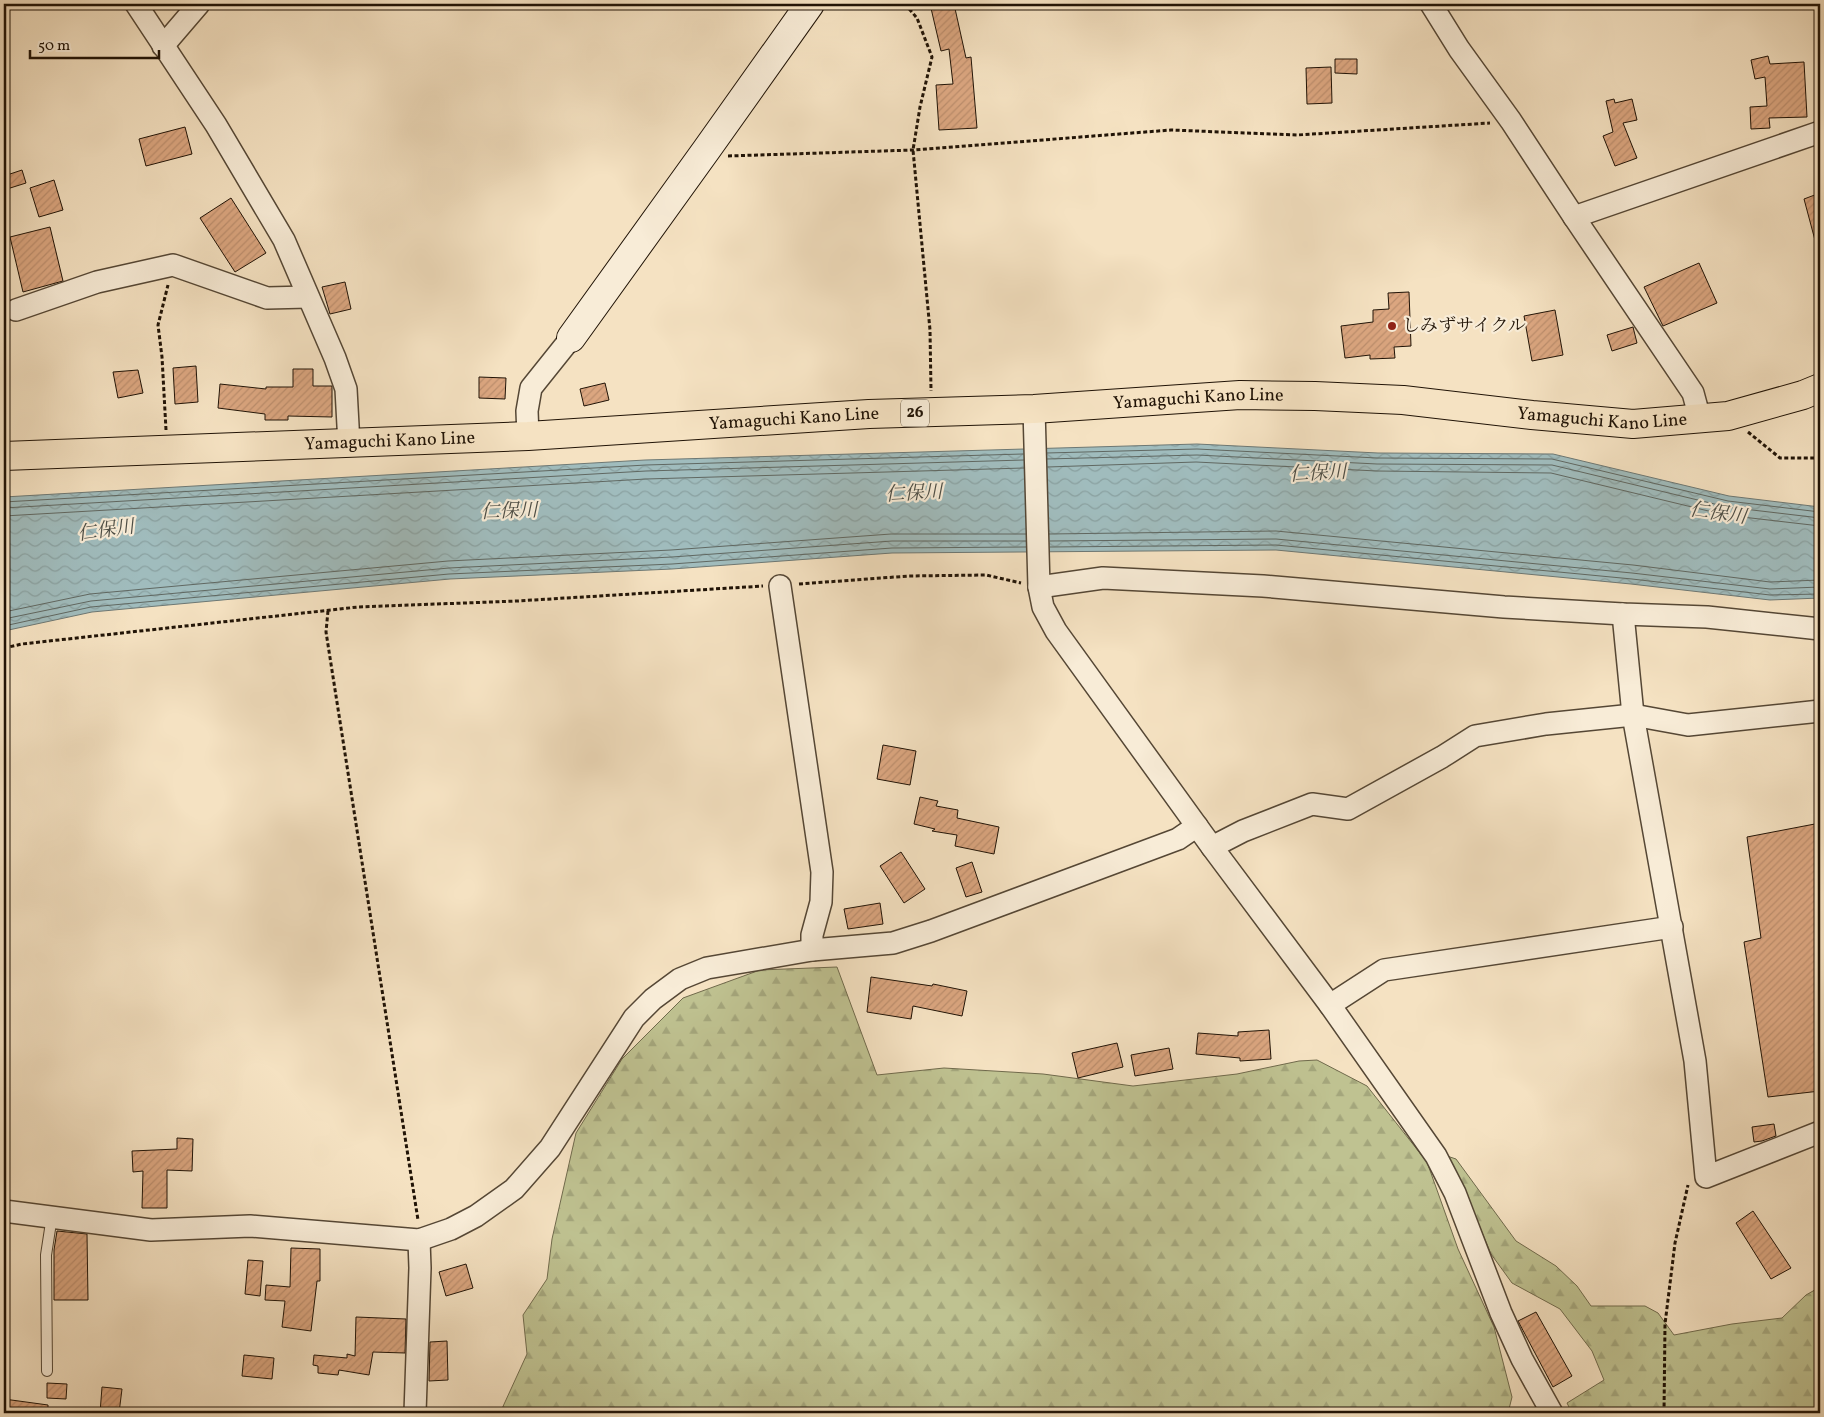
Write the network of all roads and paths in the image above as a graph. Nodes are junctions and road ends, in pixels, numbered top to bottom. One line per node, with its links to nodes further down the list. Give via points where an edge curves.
1 (136, 4): 6 (street)
2 (199, 4): 6 (street)
3 (810, 4): 9 (street)
4 (905, 4): 10 (path, via 917,18 932,57)
5 (1432, 4): 7 (street, via 1459,49)
6 (163, 46): 13 (street, via 211,118 284,240)
7 (1511, 122): 10 (path, via 1297,134 1171,130); 11 (street)
8 (1820, 132): 11 (street)
9 (707, 150): 10 (path, via 716,157); 15 (street)
10 (913, 150): 17 (path, via 930,330)
11 (1574, 217): 19 (street, via 1693,394)
12 (173, 265): 13 (street, via 267,298); 14 (street, via 97,282); 23 (path, via 158,325)
13 (308, 298): 22 (street, via 346,389)
14 (16, 310)
15 (571, 338): 21 (street, via 531,388 526,411)
16 (1820, 388): 18 (main road, Yamaguchi Kano Line / 26)
17 (931, 412): 20 (main road, Yamaguchi Kano Line / 26); 21 (main road, Yamaguchi Kano Line / 26)
18 (1728, 416): 19 (main road, Yamaguchi Kano Line / 26); 25 (path, via 1780,458)
19 (1700, 419): 20 (main road, Yamaguchi Kano Line / 26, via 1633,424 1532,416 1404,400 1240,395)
20 (1035, 421): 26 (street)
21 (528, 436): 22 (main road, Yamaguchi Kano Line / 26)
22 (349, 444): 23 (main road, Yamaguchi Kano Line / 26)
23 (167, 450): 24 (main road, Yamaguchi Kano Line / 26)
24 (4, 456)
25 (1820, 458)
26 (1039, 583): 27 (path, via 986,575 909,576); 29 (street, via 1103,578 1263,586); 34 (street, via 1042,607 1056,631)
27 (780, 586): 28 (path); 37 (street, via 822,872 821,902 812,935)
28 (328, 611): 31 (path); 43 (path, via 326,632 418,1214)
29 (1622, 614): 30 (street, via 1707,617); 33 (street)
30 (1820, 629)
31 (4, 648)
32 (1820, 711): 33 (street, via 1688,726)
33 (1633, 715): 35 (street, via 1474,736 1348,809 1312,804); 36 (street)
34 (1197, 826): 35 (street); 37 (street, via 1178,839 931,931 893,943)
35 (1212, 847): 38 (street)
36 (1672, 927): 38 (street, via 1384,970); 40 (street, via 1695,1061)
37 (812, 950): 43 (street, via 707,968 680,979 652,999 634,1018 550,1148 514,1189 476,1216)
38 (1330, 1006): 46 (street, via 1436,1156 1455,1193 1501,1313)
39 (1820, 1132): 40 (street)
40 (1706, 1177): 47 (path, via 1689,1182 1675,1244 1665,1324)
41 (4, 1211): 42 (street)
42 (52, 1216): 43 (street, via 152,1230 250,1226); 44 (lane, via 46,1255)
43 (419, 1240): 45 (street)
44 (46, 1371)
45 (416, 1413)
46 (1552, 1413)
47 (1664, 1413)

